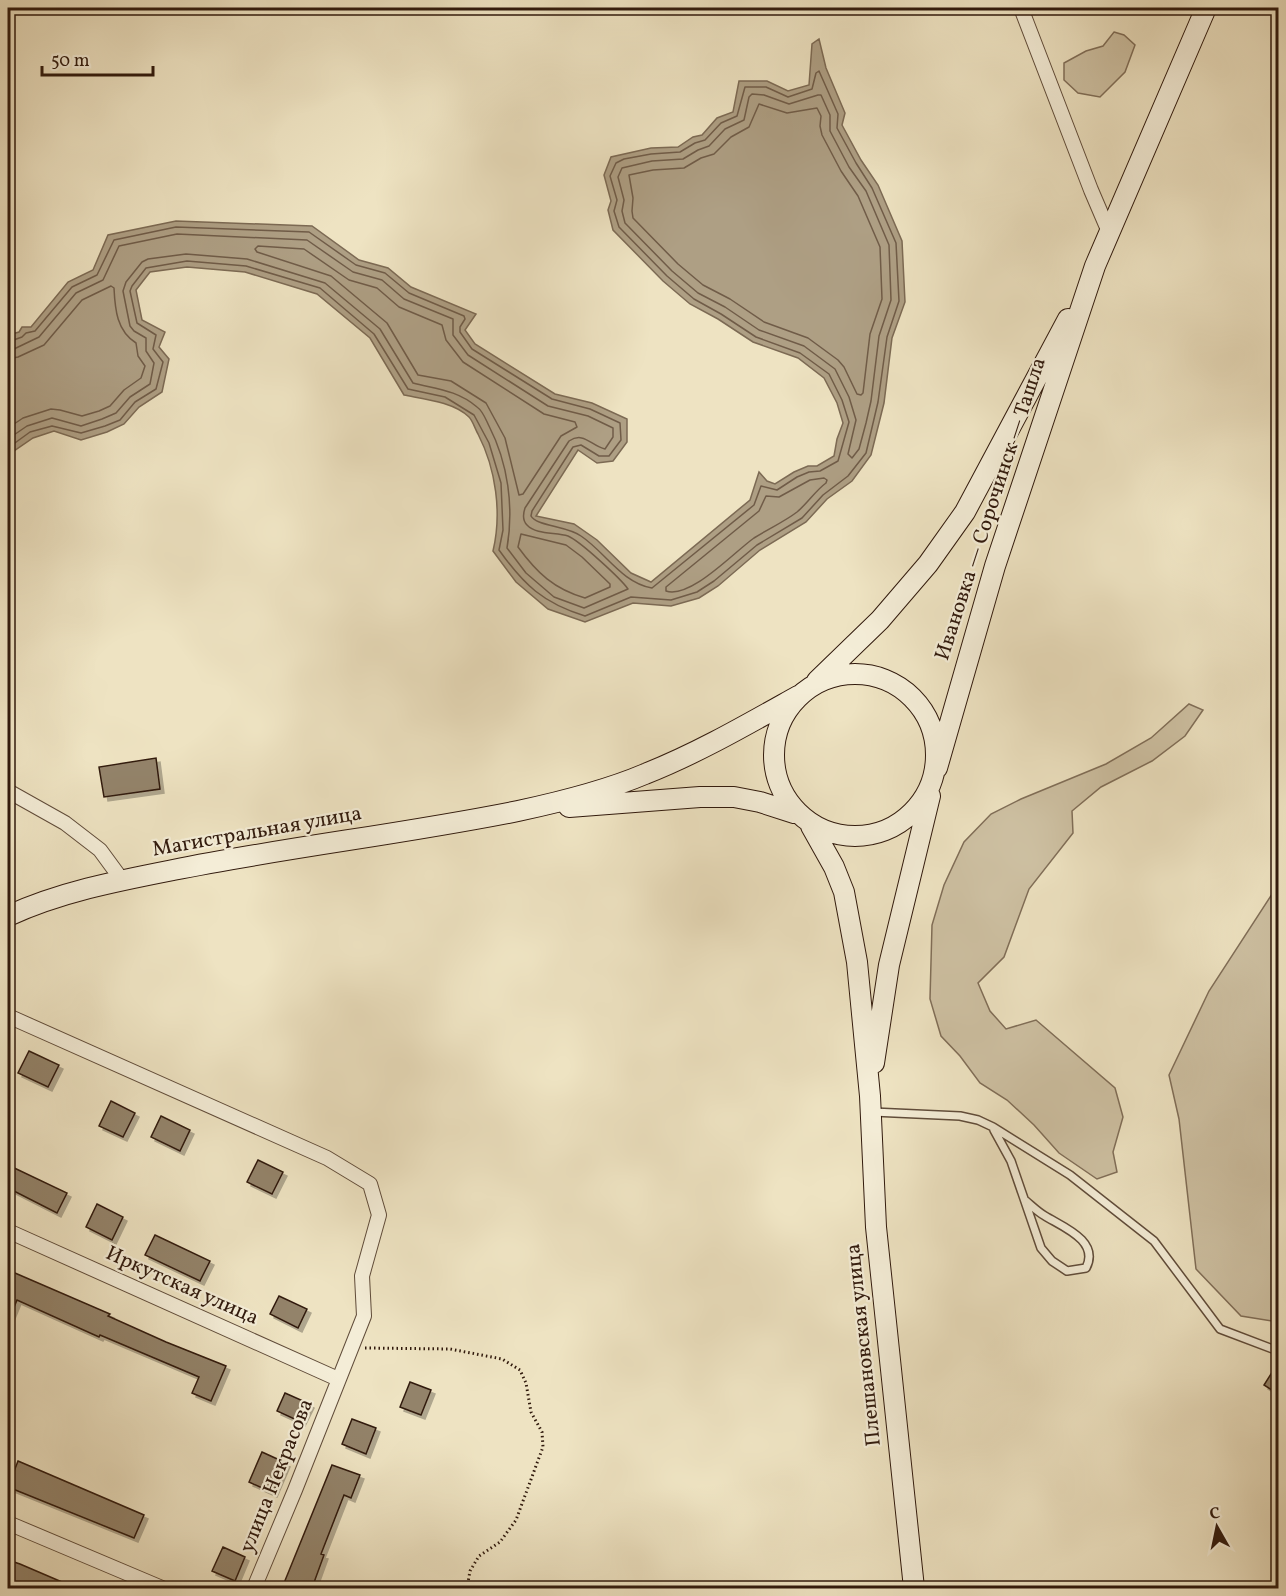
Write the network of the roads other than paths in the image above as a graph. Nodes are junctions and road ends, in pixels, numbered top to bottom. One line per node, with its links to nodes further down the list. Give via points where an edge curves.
1 (1021, 8): 3 (street)
2 (1206, 8): 3 (main road, Ивановка — Сорочинск — Ташла)
3 (1109, 232): 4 (main road, Ивановка — Сорочинск — Ташла)
4 (1095, 266): 5 (main road, Ивановка — Сорочинск — Ташла, via 965,512 928,564 880,620); 7 (main road, Ивановка — Сорочинск — Ташла, via 996,566)
5 (815, 683): 6 (main road, Ивановка — Сорочинск — Ташла); 7 (main road, Ивановка — Сорочинск — Ташла, via 863,675 883,678 902,689 918,703 929,721 935,743)
6 (798, 696): 9 (main road, Магистральная улица, via 708,746 644,775); 10 (main road, Ивановка — Сорочинск — Ташла, via 783,716 775,756 780,785)
7 (935, 777): 11 (main road, Ивановка — Сорочинск — Ташла, via 917,809 879,833 832,833); 15 (main road, via 889,965)
8 (8, 791): 12 (street, via 65,823 100,850)
9 (518, 811): 10 (main road, Магистральная улица, via 734,797); 12 (main road, Магистральная улица)
10 (794, 813): 11 (main road, Ивановка — Сорочинск — Ташла)
11 (811, 826): 15 (main road, via 844,892 857,962)
12 (122, 880): 13 (main road, Магистральная улица, via 76,891)
13 (8, 916)
14 (8, 1016): 20 (street, улица Некрасова, via 327,1158 370,1184 379,1215 362,1276 364,1316)
15 (870, 1104): 16 (lane, via 960,1116); 24 (main road, Плешановская улица, via 876,1227)
16 (993, 1127): 17 (lane); 19 (lane, via 1070,1175 1154,1241 1220,1329)
17 (1026, 1202): 17 (lane, via 1041,1248 1052,1261 1067,1271 1086,1268 1088,1250 1083,1241)
18 (8, 1231): 20 (street, Иркутская улица)
19 (1278, 1352)
20 (338, 1379): 23 (street, улица Некрасова)
21 (8, 1523): 22 (street)
22 (162, 1588)
23 (254, 1588)
24 (914, 1588)

